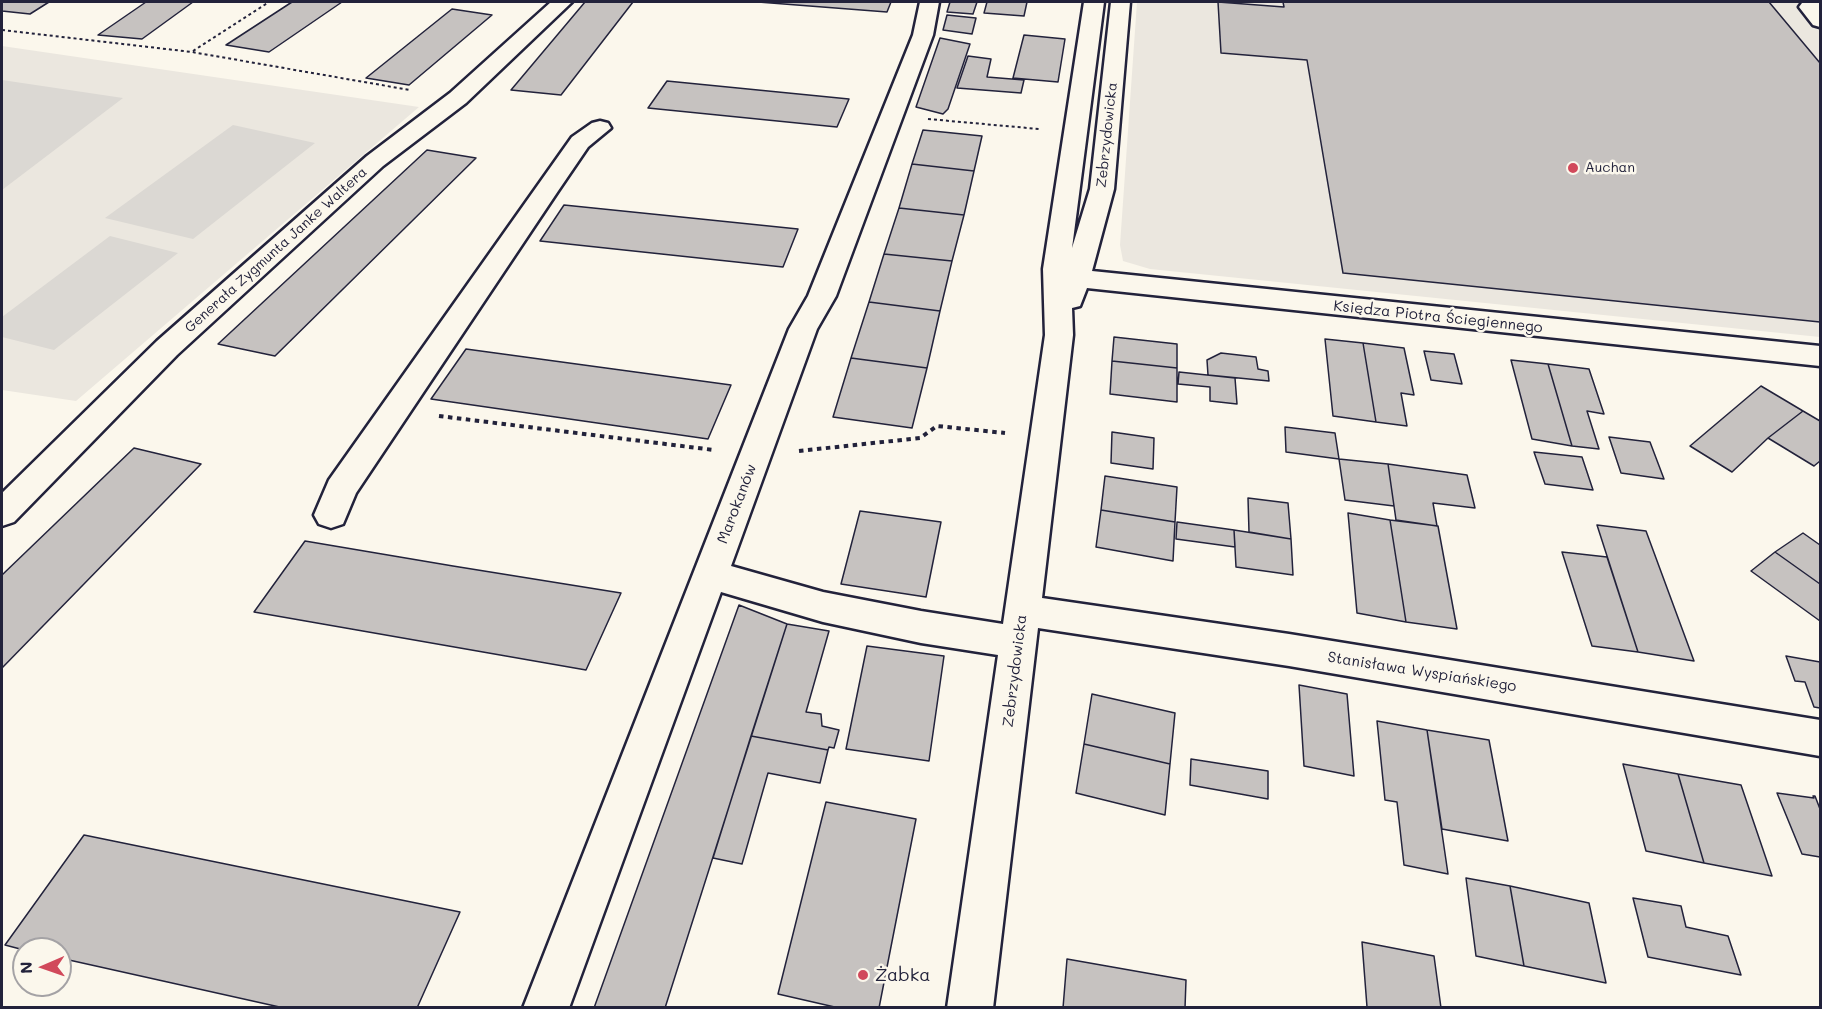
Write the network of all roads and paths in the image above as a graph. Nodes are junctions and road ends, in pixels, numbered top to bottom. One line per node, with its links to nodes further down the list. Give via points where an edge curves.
1 (269, 2): 9 (path)
2 (562, 2): 12 (street, Generała Zygmunta Janke Waltera)
3 (929, 2): 13 (street, Marokanów, via 923,34)
4 (1094, 2): 10 (street, Zebrzydowicka)
5 (1121, 2): 11 (street, Zebrzydowicka)
6 (1821, 8): 7 (street, via 1809,7)
7 (1821, 21)
8 (2, 30): 9 (path)
9 (192, 52): 12 (path)
10 (1082, 78): 11 (street); 16 (street, Zebrzydowicka)
11 (1123, 81): 16 (street, Zebrzydowicka, via 1101,194 1083,250)
12 (458, 98): 21 (street, Generała Zygmunta Janke Waltera, via 375,161 167,348)
13 (891, 116): 15 (path); 20 (street, Marokanów, via 822,296 803,329)
14 (600, 128): 18 (street, via 580,142)
15 (1048, 130)
16 (1066, 278): 17 (street, Księdza Piotra Ściegiennego); 24 (street, Zebrzydowicka)
17 (1821, 356)
18 (397, 411): 20 (path); 22 (street, via 341,489)
19 (1001, 433): 20 (path, via 937,426 920,438)
20 (756, 456): 23 (street, Marokanów)
21 (2, 513)
22 (331, 515)
23 (710, 574): 24 (street, Stanisława Wyspiańskiego, via 834,609 921,627); 26 (street, Marokanów)
24 (1021, 626): 25 (street, Stanisława Wyspiańskiego, via 1289,650); 27 (street, Zebrzydowicka)
25 (1821, 738)
26 (546, 1008)
27 (970, 1008)

